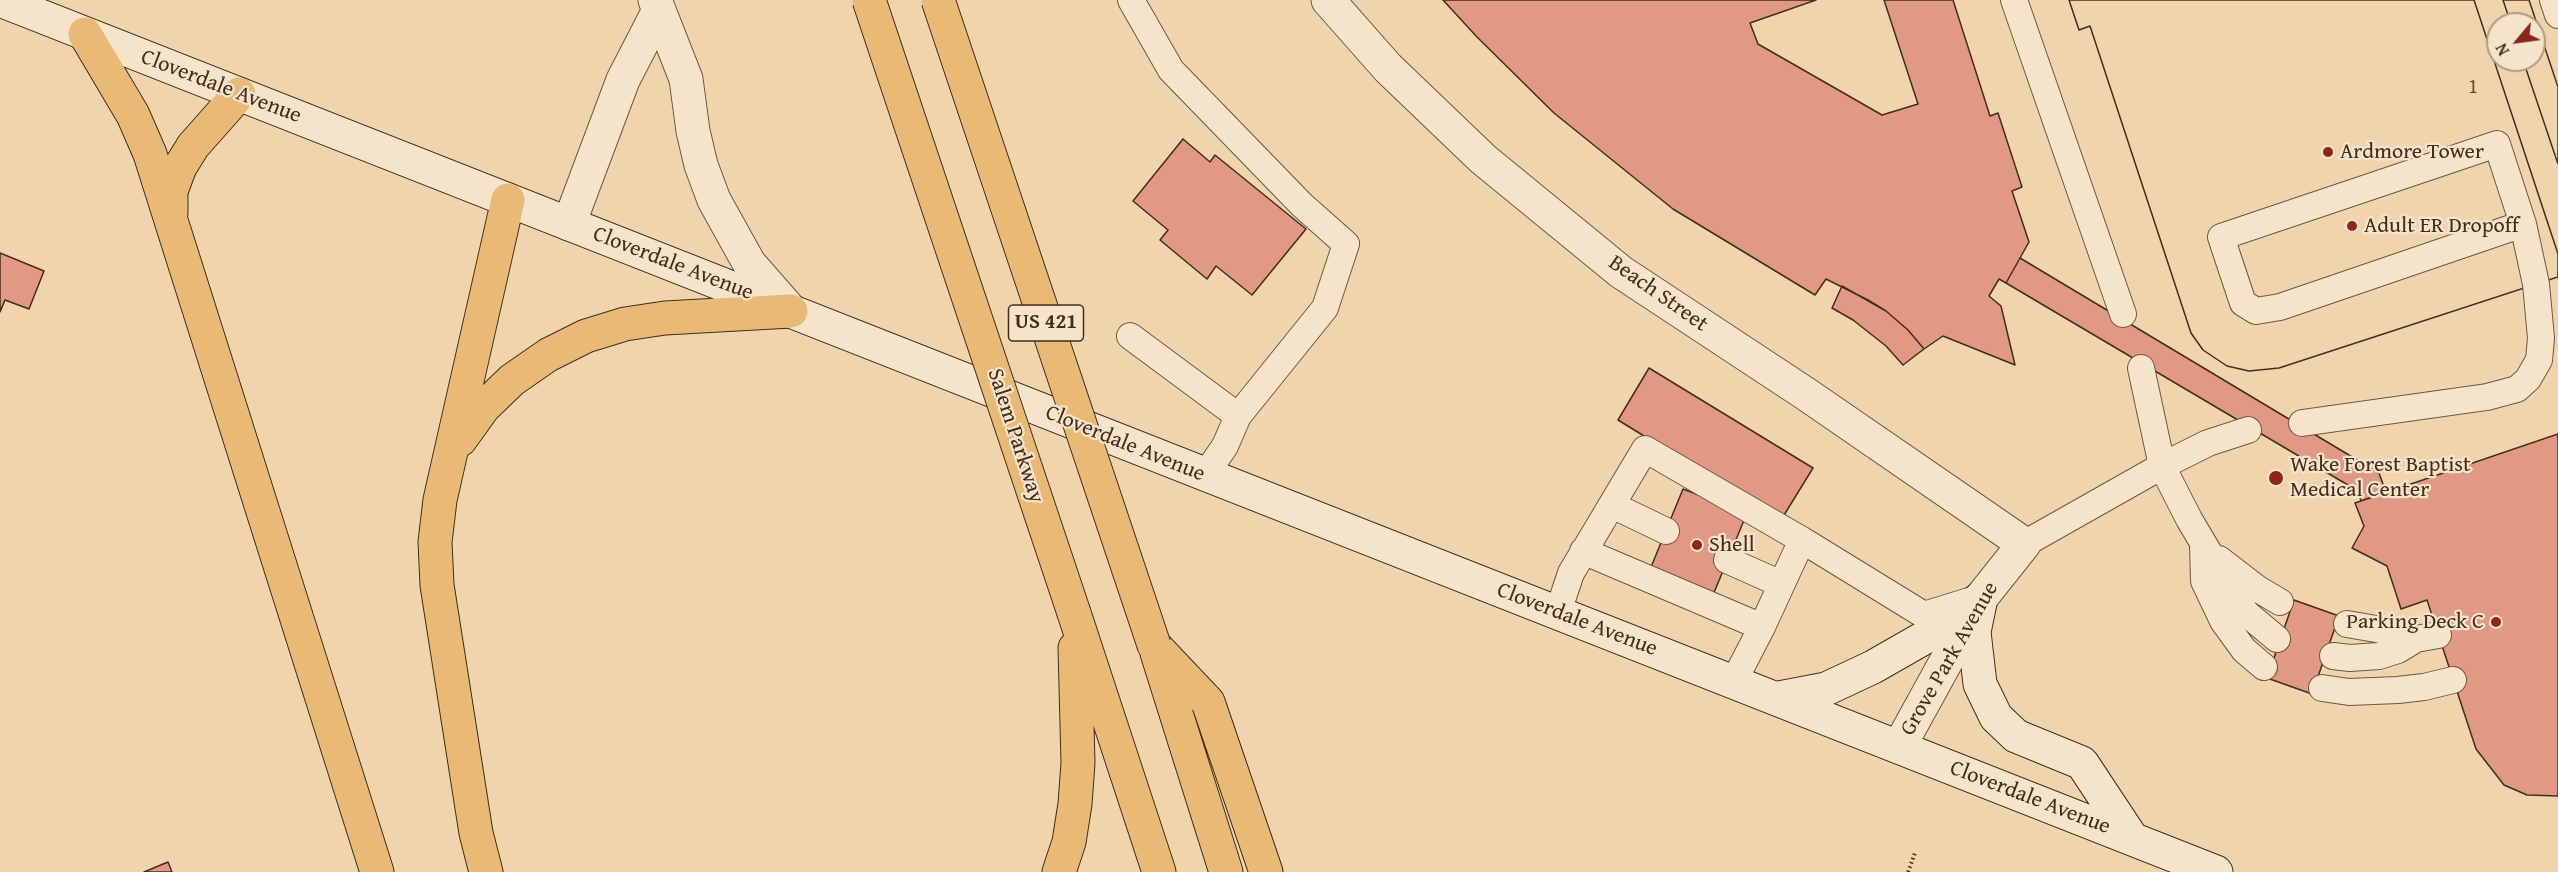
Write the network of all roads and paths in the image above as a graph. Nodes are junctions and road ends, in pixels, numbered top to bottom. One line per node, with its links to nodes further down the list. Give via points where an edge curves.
1 (0, 0): 10 (main road, Cloverdale Avenue)
2 (869, 0): 39 (highway, Salem Parkway / US 421, bridge)
3 (938, 0): 43 (highway, US 421, bridge)
4 (1131, 0): 22 (lane, via 1171,70 1302,205 1346,244 1325,308)
5 (1328, 0): 31 (main road, Beach Street, via 1388,68 1483,159 1621,272)
6 (2013, 0): 17 (lane)
7 (2553, 0): 9 (lane)
8 (657, 6): 14 (main road, via 623,80); 16 (main road, via 686,79 693,131 714,200 749,263)
9 (2558, 15)
10 (84, 33): 11 (main road, Cloverdale Avenue); 13 (highway, via 134,115)
11 (238, 94): 12 (main road, Cloverdale Avenue); 13 (highway, via 193,146 180,168 171,191)
12 (508, 200): 14 (main road, Cloverdale Avenue); 25 (highway)
13 (171, 221): 53 (highway)
14 (569, 224): 16 (main road, Cloverdale Avenue)
15 (2523, 224): 15 (lane, via 2497,144 2221,237 2244,303 2256,311 2280,308); 21 (lane, via 2536,284 2541,338 2539,360)
16 (791, 311): 25 (highway, via 665,318 625,324 586,336 548,355 512,380 483,408); 27 (main road, Cloverdale Avenue)
17 (2123, 314)
18 (1130, 336): 22 (lane)
19 (2141, 368): 26 (lane)
20 (2558, 369): 21 (lane)
21 (2528, 379): 23 (lane, via 2517,389 2487,397)
22 (1238, 416): 27 (lane, via 1225,446)
23 (2302, 423)
24 (2248, 430): 26 (lane, via 2208,443)
25 (452, 451): 54 (highway, via 435,542 437,585 476,833)
26 (2162, 466): 31 (lane); 32 (lane)
27 (1205, 476): 38 (main road, Cloverdale Avenue)
28 (1612, 505): 29 (lane); 30 (lane, via 1645,449); 33 (lane)
29 (1666, 531)
30 (1802, 540): 35 (lane); 36 (lane, via 1924,615)
31 (2024, 544): 36 (main road, Grove Park Avenue)
32 (2204, 544): 37 (lane, via 2258,589); 42 (lane, via 2246,614); 45 (lane, via 2204,581 2223,621 2244,650)
33 (1583, 551): 38 (lane); 41 (lane)
34 (1727, 560): 35 (lane)
35 (1781, 584): 41 (lane)
36 (1980, 597): 49 (main road, via 1943,627 1873,667 1826,690); 50 (main road, Grove Park Avenue); 51 (main road, via 1974,632 1980,684 1996,717 2016,736 2082,763)
37 (2280, 602)
38 (1558, 612): 47 (main road, Cloverdale Avenue)
39 (1074, 613): 55 (highway, via 1078,763 1069,842); 56 (highway, Salem Parkway / US 421)
40 (2347, 624): 44 (lane, via 2427,637 2379,656)
41 (1762, 627): 47 (lane)
42 (2277, 639)
43 (1154, 645): 57 (highway, US 421); 58 (highway, via 1208,702)
44 (2333, 656)
45 (2264, 667)
46 (2453, 680): 48 (lane, via 2398,690 2349,692)
47 (1734, 681): 49 (main road, Cloverdale Avenue)
48 (2322, 688)
49 (1779, 698): 50 (main road, Cloverdale Avenue)
50 (1899, 747): 51 (main road, Cloverdale Avenue)
51 (2131, 837): 60 (main road, Cloverdale Avenue)
52 (1916, 853): 59 (path)
53 (377, 872)
54 (486, 872)
55 (1059, 872)
56 (1159, 872)
57 (1226, 872)
58 (1266, 872)
59 (1908, 872)
60 (2216, 872)

